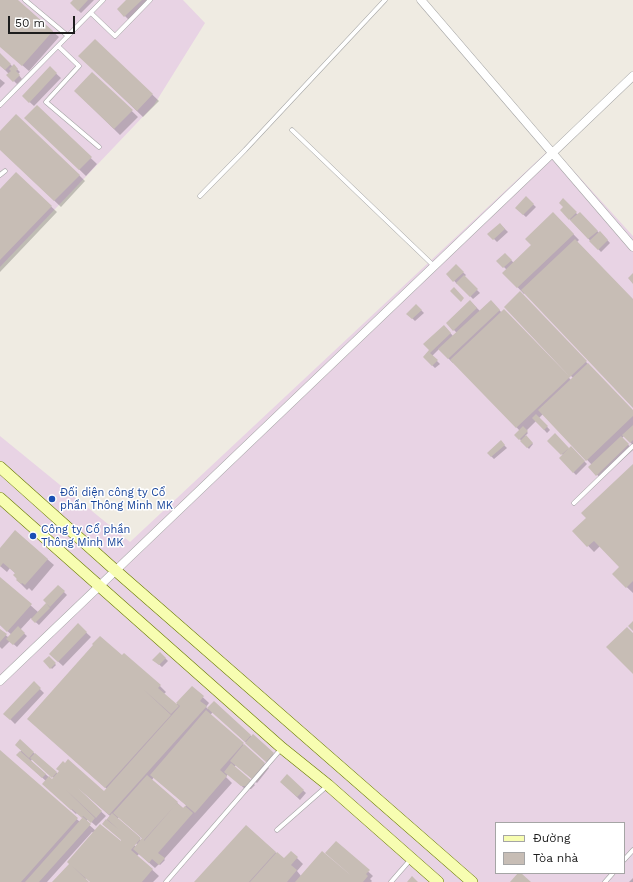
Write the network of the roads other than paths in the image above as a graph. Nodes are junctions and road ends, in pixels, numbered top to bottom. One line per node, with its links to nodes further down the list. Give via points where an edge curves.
1 (25, 0): 7 (lane)
2 (103, 0): 6 (lane)
3 (150, 0): 6 (lane, via 115,36)
4 (385, 0): 16 (lane)
5 (421, 0): 13 (street)
6 (91, 14): 7 (lane)
7 (68, 36): 8 (lane)
8 (58, 46): 10 (lane); 12 (lane, via 79,66 46,102)
9 (633, 76): 13 (street)
10 (0, 105)
11 (292, 130): 18 (lane)
12 (98, 147)
13 (552, 153): 17 (street); 18 (street)
14 (5, 170): 15 (lane)
15 (0, 176)
16 (200, 196)
17 (633, 247)
18 (434, 266): 23 (street)
19 (633, 446): 22 (lane)
20 (0, 468): 23 (street)
21 (0, 498): 24 (street)
22 (574, 503)
23 (115, 570): 24 (street); 36 (street)
24 (100, 586): 25 (street); 26 (street)
25 (0, 681)
26 (282, 748): 27 (street); 33 (lane)
27 (328, 785): 28 (lane); 30 (street)
28 (277, 830)
29 (633, 850): 31 (lane)
30 (411, 859): 34 (lane); 35 (street)
31 (625, 859)
32 (612, 874): 37 (lane)
33 (166, 882)
34 (391, 882)
35 (438, 882)
36 (472, 882)
37 (605, 882)

